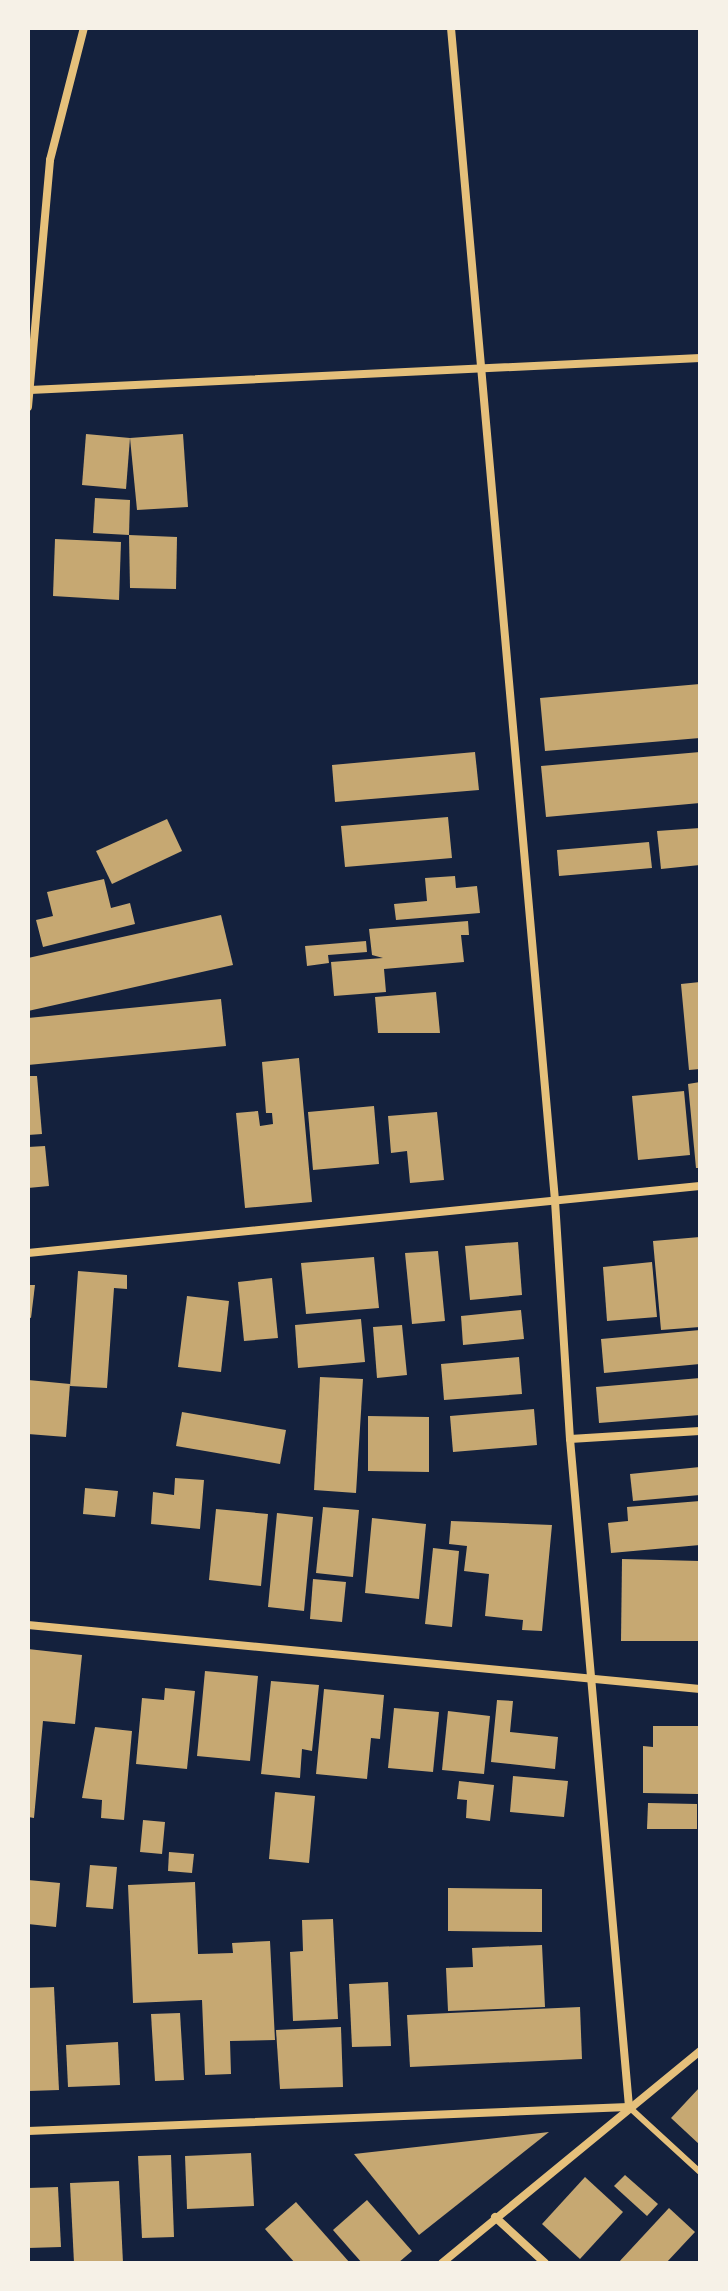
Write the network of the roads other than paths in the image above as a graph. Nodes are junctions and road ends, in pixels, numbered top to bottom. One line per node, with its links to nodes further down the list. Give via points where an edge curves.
1 (84, 28): 4 (street, via 50,160)
2 (451, 28): 6 (street)
3 (28, 273): 4 (lane)
4 (40, 276): 7 (street)
5 (700, 358): 6 (street)
6 (482, 369): 7 (street); 10 (street)
7 (30, 390): 8 (street)
8 (28, 407)
9 (700, 1186): 10 (street)
10 (555, 1201): 11 (street); 13 (street)
11 (28, 1253)
12 (700, 1431): 13 (street)
13 (570, 1439): 15 (street)
14 (28, 1625): 15 (street)
15 (591, 1680): 16 (street); 18 (street)
16 (700, 1689)
17 (700, 2051): 18 (street)
18 (629, 2107): 19 (street); 20 (lane); 21 (street)
19 (28, 2131)
20 (700, 2172)
21 (495, 2217): 22 (street); 23 (street)
22 (442, 2263)
23 (545, 2263)

